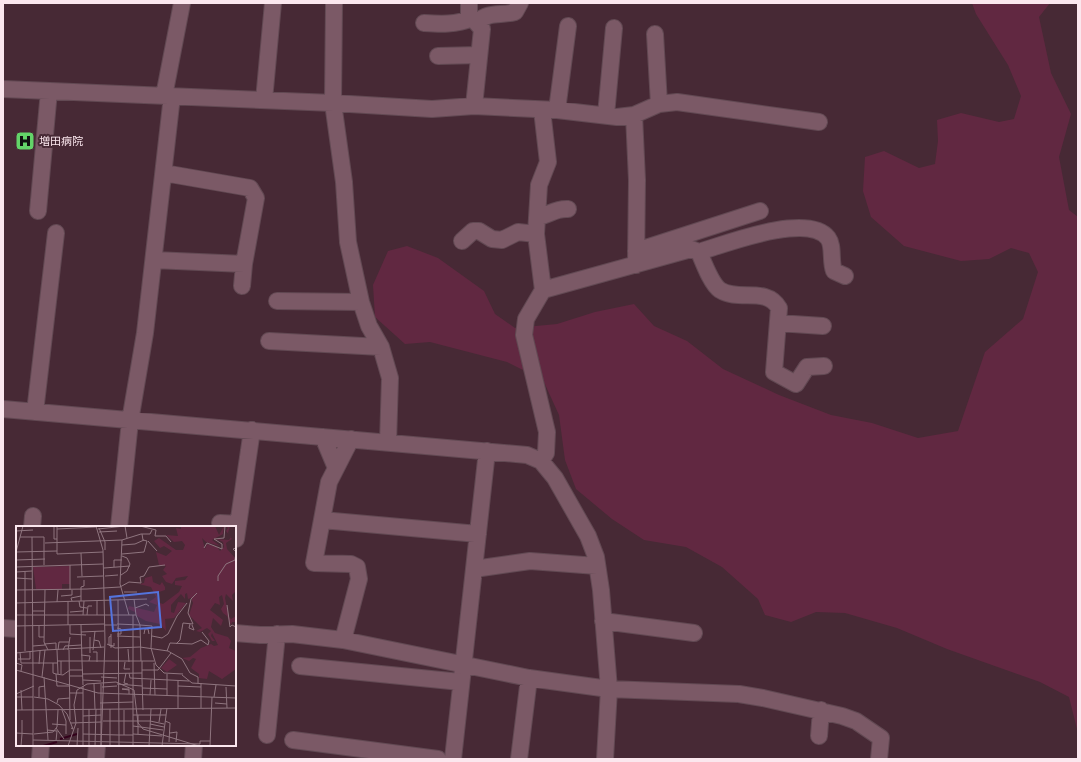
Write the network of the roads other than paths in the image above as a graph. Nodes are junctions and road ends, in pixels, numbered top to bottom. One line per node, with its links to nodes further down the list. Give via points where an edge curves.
1 (182, 3): 14 (street)
2 (273, 3): 15 (street)
3 (334, 3): 16 (street)
4 (520, 3): 5 (street, via 515,12)
5 (472, 14): 6 (street, via 460,22); 10 (street, via 482,29)
6 (424, 23)
7 (568, 26): 19 (street)
8 (614, 28): 20 (street)
9 (656, 34): 17 (street)
10 (479, 55): 11 (street); 18 (street)
11 (438, 56)
12 (3, 89): 13 (street)
13 (48, 91): 14 (street); 25 (street)
14 (168, 96): 15 (street); 23 (street)
15 (264, 100): 16 (street)
16 (333, 102): 18 (street, via 432,109); 39 (street, via 344,182 348,242)
17 (659, 104): 21 (street); 22 (street, via 677,102)
18 (474, 106): 19 (street)
19 (550, 110): 20 (street); 27 (street, via 548,162 539,185)
20 (606, 115): 21 (street)
21 (634, 115): 32 (street, via 637,180)
22 (819, 122)
23 (164, 173): 33 (street); 34 (street, via 250,188 256,198)
24 (568, 209): 27 (street, via 560,208)
25 (38, 211)
26 (760, 211): 32 (street)
27 (537, 217): 29 (street)
28 (56, 233): 46 (street)
29 (536, 234): 30 (street, via 518,232 502,240 492,239 479,231 473,231); 37 (street)
30 (462, 241)
31 (699, 252): 32 (street, via 691,249); 35 (street, via 777,230 812,229 824,234 829,240 834,271); 40 (street, via 719,290 731,294 767,296 774,300 779,308)
32 (636, 258): 37 (street)
33 (154, 260): 34 (street); 47 (street, via 146,333)
34 (244, 264): 36 (street)
35 (845, 276)
36 (242, 286)
37 (542, 290): 53 (street, via 526,319 524,335 547,432 546,453)
38 (277, 301): 39 (street)
39 (361, 302): 43 (street)
40 (778, 323): 41 (street); 44 (street, via 774,372 796,384 807,367)
41 (823, 326)
42 (269, 340): 43 (street)
43 (380, 347): 51 (street, via 390,378)
44 (824, 366)
45 (3, 409): 46 (street)
46 (35, 412): 47 (street)
47 (130, 421): 48 (street); 57 (street)
48 (252, 430): 49 (street); 59 (street)
49 (323, 437): 50 (street); 54 (street)
50 (351, 439): 51 (street); 54 (street)
51 (388, 443): 52 (street)
52 (487, 451): 53 (street, via 527,455); 60 (street)
53 (541, 461): 61 (street, via 555,478 588,536)
54 (336, 468): 55 (street, via 329,482)
55 (322, 520): 60 (street); 69 (street, via 314,563 351,564 357,567 359,572)
56 (220, 523): 58 (street)
57 (119, 526)
58 (226, 526)
59 (236, 531)
60 (478, 534): 62 (street)
61 (597, 566): 62 (street, via 530,561); 63 (street)
62 (474, 569): 70 (street)
63 (604, 621): 67 (street); 74 (street)
64 (3, 628): 65 (street)
65 (16, 629)
66 (236, 633): 68 (street)
67 (694, 633)
68 (277, 634): 69 (street); 76 (street)
69 (343, 640): 70 (street)
70 (463, 665): 72 (street); 73 (street)
71 (300, 666): 73 (street)
72 (529, 678): 74 (street); 87 (street)
73 (461, 682): 86 (street)
74 (609, 689): 75 (street, via 739,694); 88 (street)
75 (821, 710): 77 (street); 89 (street, via 856,721 881,738)
76 (267, 735)
77 (819, 736)
78 (293, 740): 85 (street)
79 (40, 746): 82 (street)
80 (97, 746): 83 (street)
81 (194, 746): 84 (street)
82 (40, 759)
83 (96, 759)
84 (193, 759)
85 (438, 759)
86 (453, 759)
87 (519, 759)
88 (605, 759)
89 (879, 759)

